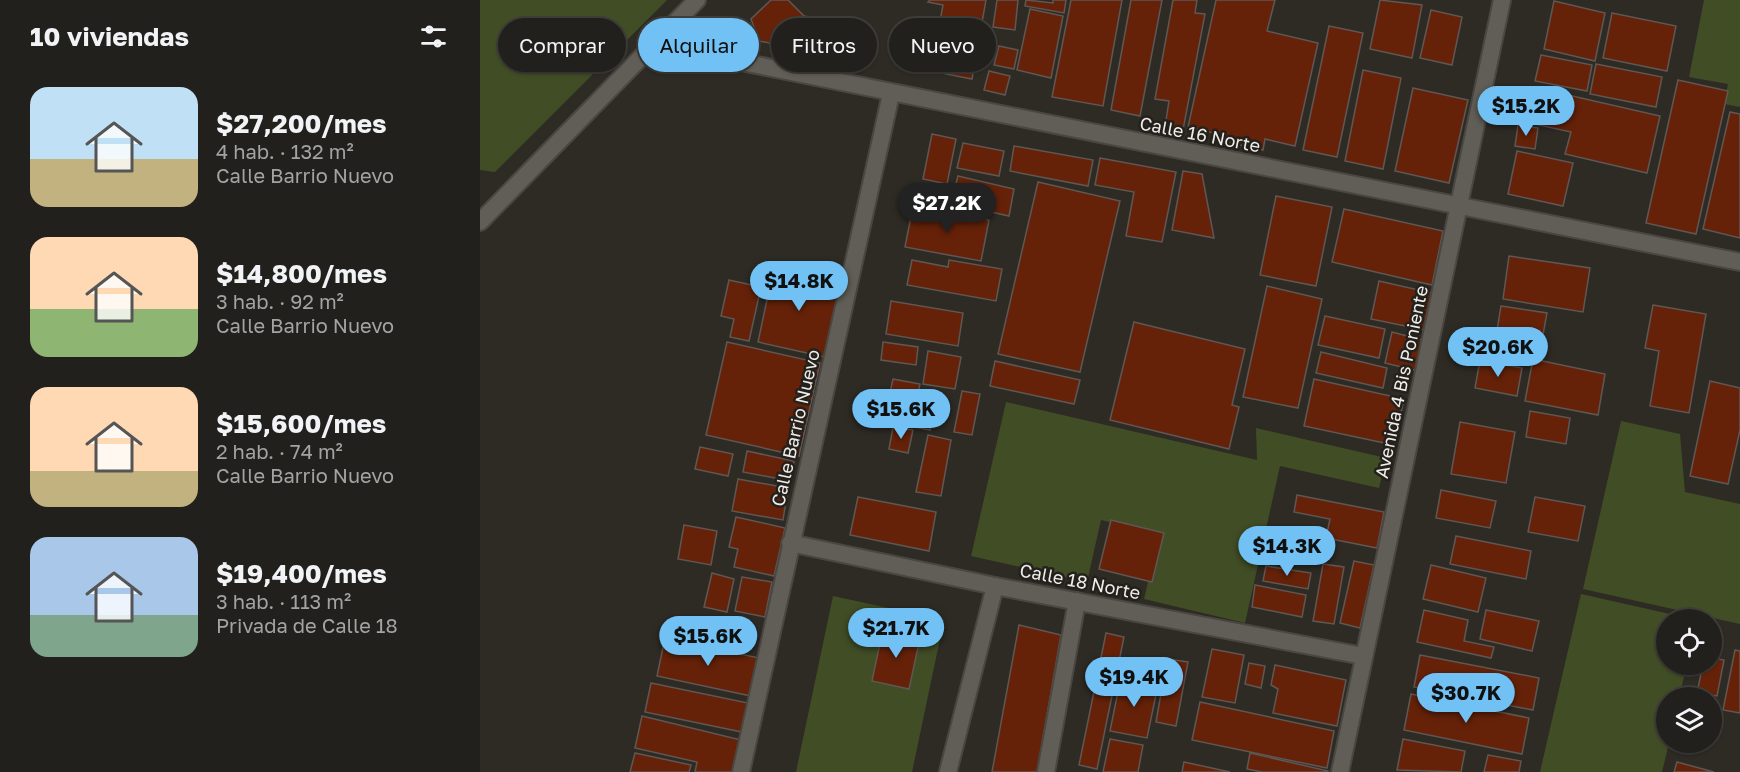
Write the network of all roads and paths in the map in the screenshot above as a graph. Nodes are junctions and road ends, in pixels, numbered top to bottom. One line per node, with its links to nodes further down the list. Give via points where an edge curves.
1 (697, 0): 3 (street)
2 (1502, 0): 7 (street, Avenida 4 Bis Poniente)
3 (679, 18)
4 (638, 58): 8 (street)
5 (759, 66): 6 (street, Calle 16 Norte)
6 (891, 94): 7 (street, Calle 16 Norte); 10 (street, Calle Barrio Nuevo)
7 (1459, 207): 9 (street, Calle 16 Norte); 13 (street, Avenida 4 Bis Poniente)
8 (480, 222)
9 (1740, 262)
10 (790, 543): 11 (street, Calle 18 Norte); 14 (street, Calle Barrio Nuevo)
11 (995, 586): 12 (street, Calle 18 Norte); 15 (street)
12 (1077, 601): 13 (street, Calle 18 Norte); 16 (street)
13 (1363, 656): 17 (street, Avenida 4 Bis Poniente)
14 (741, 772)
15 (948, 772)
16 (1046, 772)
17 (1340, 772)

